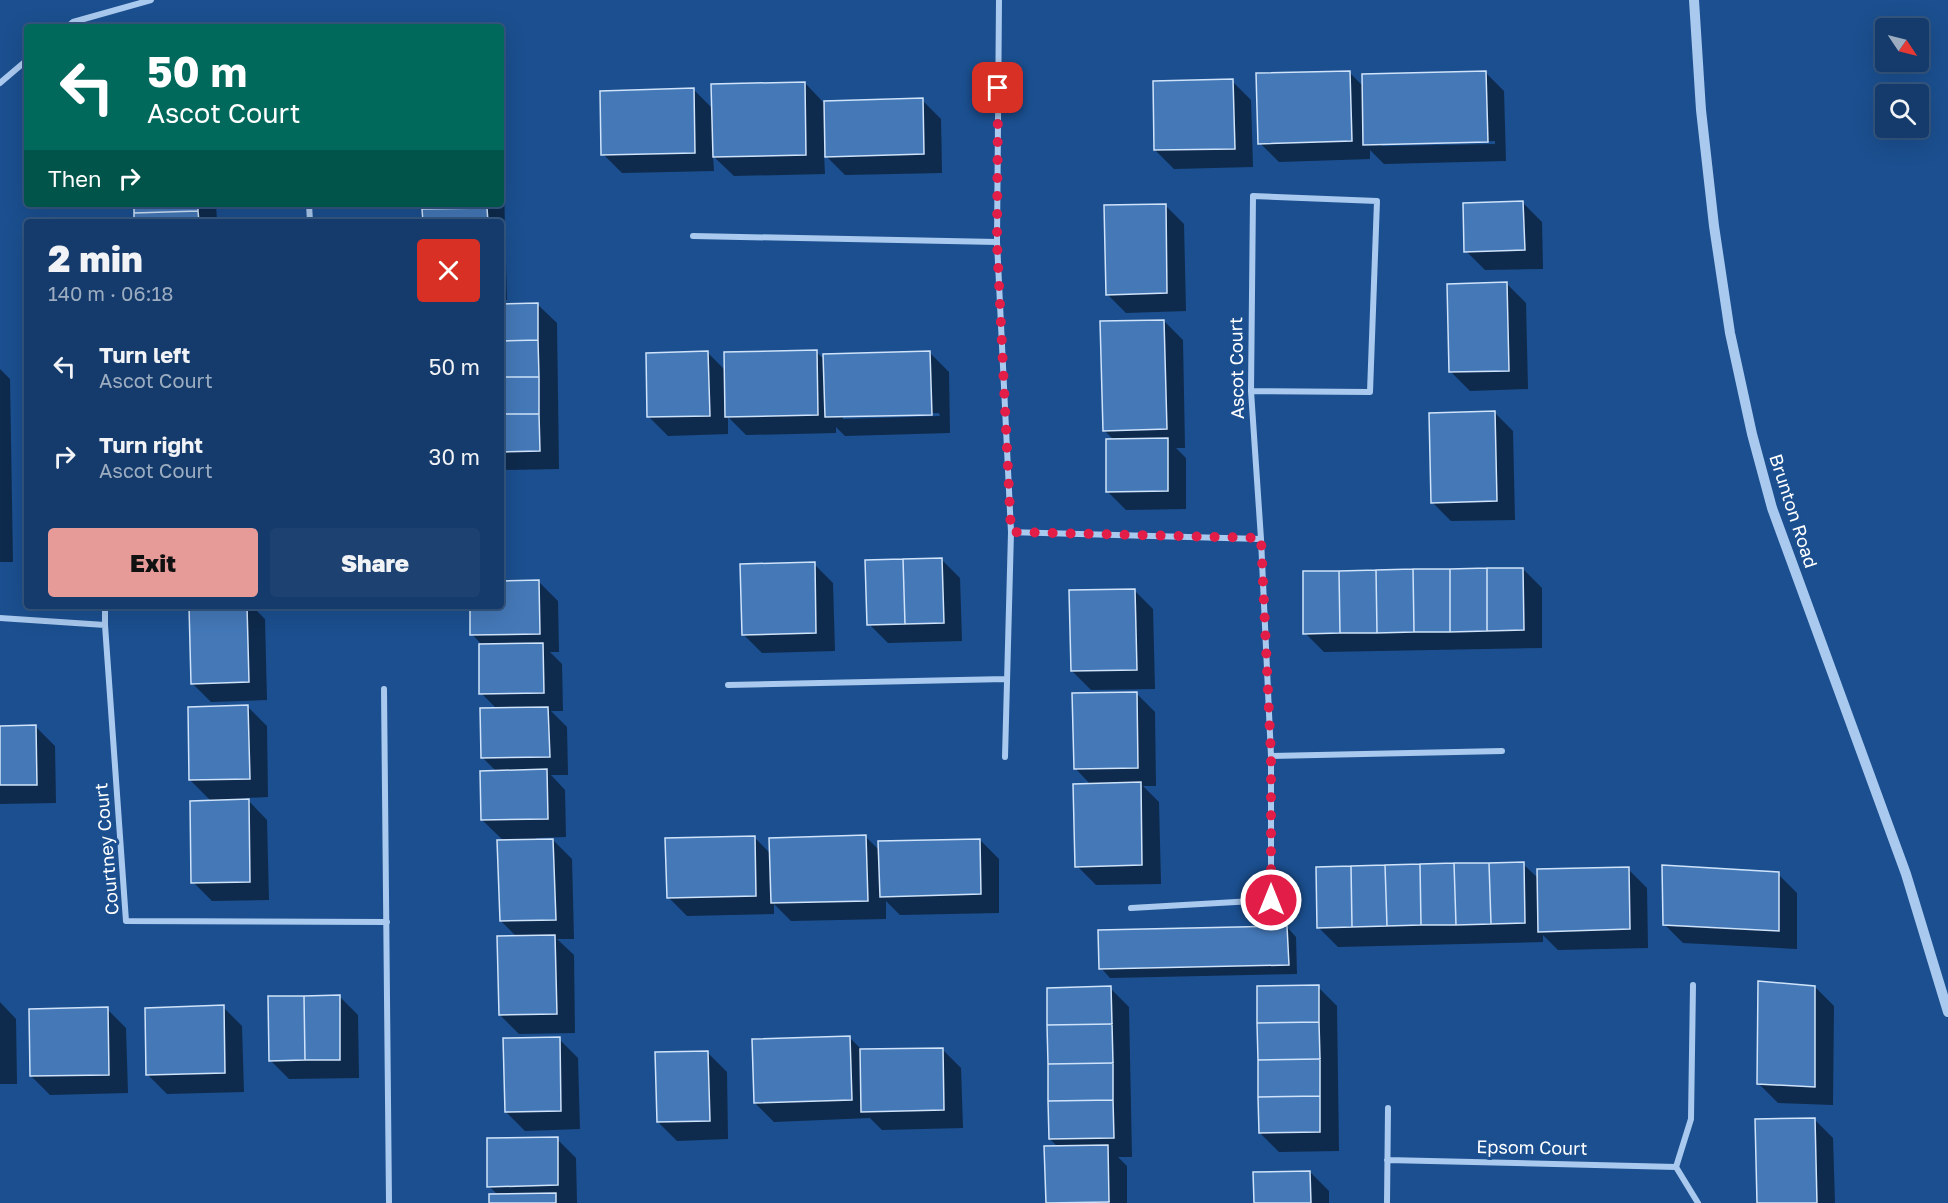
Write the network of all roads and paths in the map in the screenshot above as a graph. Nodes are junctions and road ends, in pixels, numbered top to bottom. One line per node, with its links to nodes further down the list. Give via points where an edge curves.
1 (151, 0): 4 (street)
2 (999, 0): 8 (street)
3 (1694, 0): 24 (street, Brunton Road, via 1714,226 1730,333 1752,434 1772,508 1906,874)
4 (71, 24)
5 (24, 63): 6 (street)
6 (0, 83)
7 (693, 236): 8 (street)
8 (997, 242): 10 (street)
9 (1251, 391): 9 (street, Ascot Court, via 1253,196 1377,201 1370,392); 11 (street, Ascot Court)
10 (1011, 532): 11 (street); 15 (street)
11 (1261, 538): 19 (street, Ascot Court)
12 (105, 609): 14 (street, Courtney Court)
13 (0, 618): 14 (street)
14 (105, 625): 22 (street, Courtney Court, via 126,921)
15 (1006, 680): 16 (street); 20 (street)
16 (728, 685)
17 (384, 689): 22 (street)
18 (1502, 751): 19 (street)
19 (1271, 756): 21 (street, Ascot Court, via 1271,900)
20 (1005, 757)
21 (1131, 908)
22 (387, 922): 28 (street)
23 (1693, 985): 27 (street, via 1691,1119)
24 (1948, 1012)
25 (1388, 1108): 26 (street)
26 (1387, 1160): 27 (street, Epsom Court); 29 (street)
27 (1676, 1167): 30 (street)
28 (389, 1203)
29 (1387, 1203)
30 (1698, 1203)

